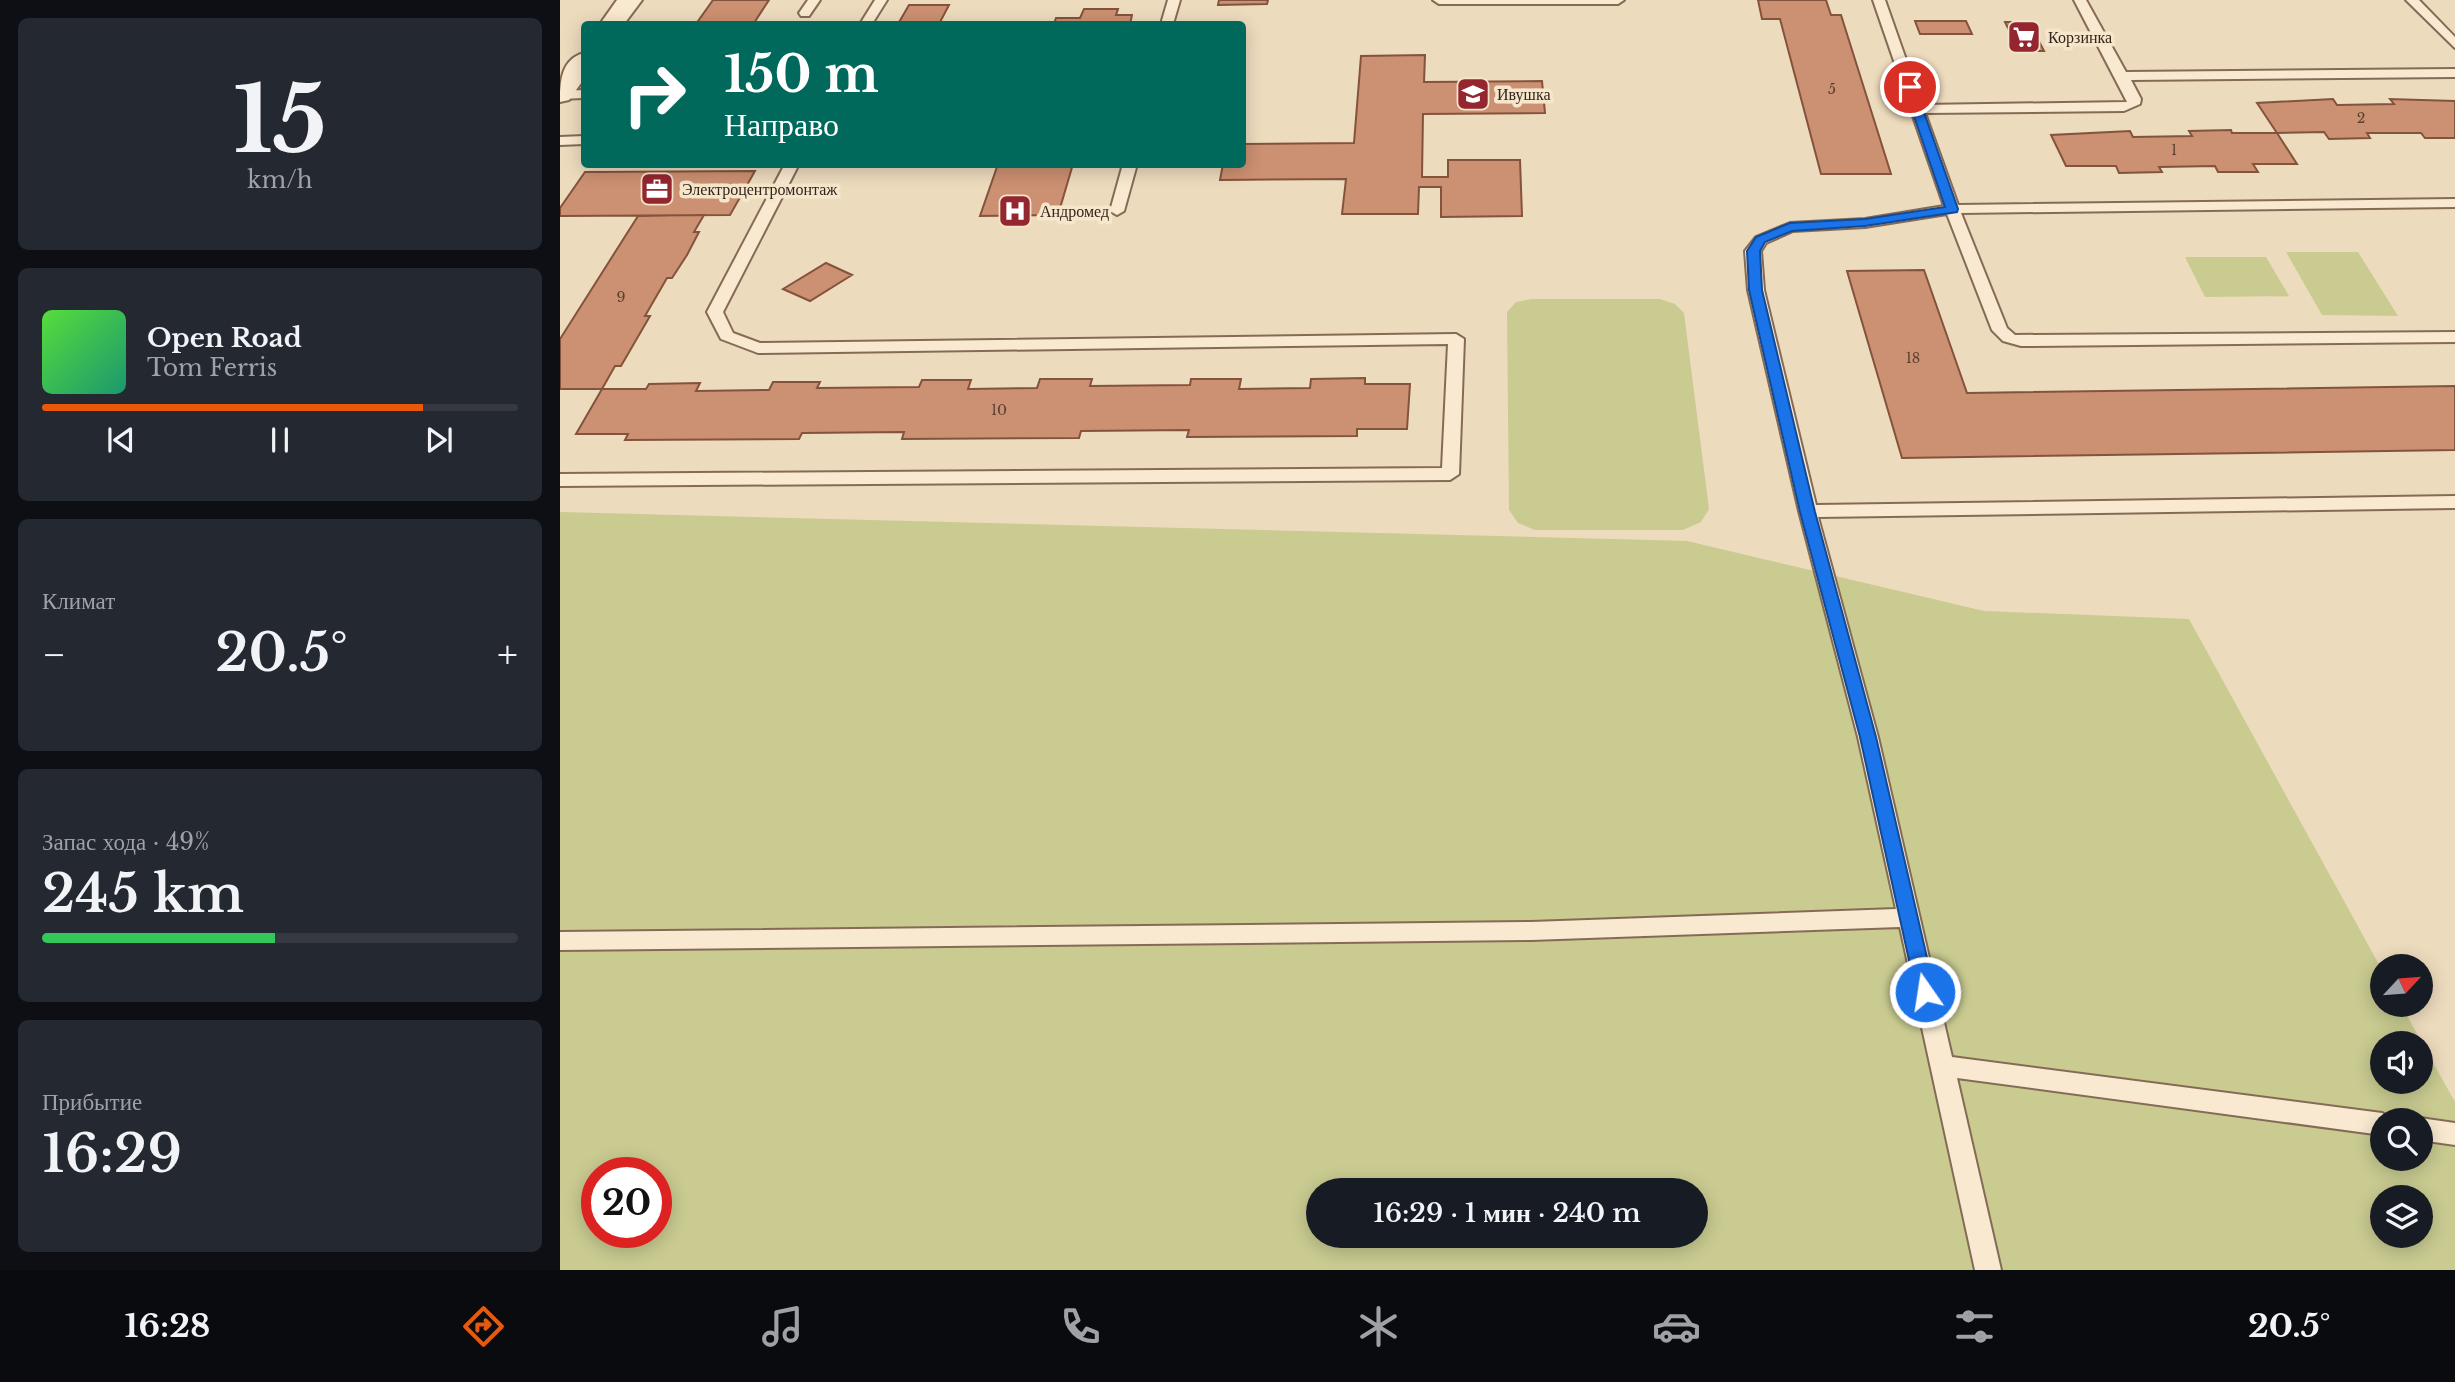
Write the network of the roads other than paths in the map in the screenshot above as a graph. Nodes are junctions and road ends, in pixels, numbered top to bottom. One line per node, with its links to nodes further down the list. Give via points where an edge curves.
1 (630, 0): 11 (street)
2 (814, 0): 10 (lane)
3 (881, 0): 12 (lane)
4 (1174, 0): 13 (lane)
5 (1439, 0): 6 (lane)
6 (1618, 0)
7 (1879, 0): 20 (lane)
8 (2080, 0): 17 (lane)
9 (2412, 0): 14 (lane)
10 (805, 13)
11 (614, 21)
12 (868, 21)
13 (1168, 21)
14 (2455, 44)
15 (581, 65): 18 (street)
16 (2455, 73): 17 (lane)
17 (2122, 76): 20 (lane, via 2134,99 2124,107)
18 (560, 94): 19 (lane)
19 (581, 94)
20 (1918, 109): 26 (lane)
21 (581, 140): 22 (lane)
22 (560, 141)
23 (790, 168): 29 (lane, via 715,312 727,335 758,348 1456,339 1450,474)
24 (1129, 168): 27 (lane)
25 (2455, 203): 26 (lane)
26 (1952, 209): 28 (lane, via 2000,330 2009,338); 31 (lane, via 1865,223 1790,227 1760,240 1753,251 1756,290)
27 (1117, 212)
28 (2455, 337)
29 (560, 480)
30 (2455, 502): 31 (lane)
31 (1808, 512): 32 (lane, via 1868,737)
32 (1908, 918): 33 (lane, via 1531,931); 34 (lane)
33 (560, 941)
34 (1943, 1066): 35 (lane); 38 (lane)
35 (2370, 1122)
36 (2433, 1131): 37 (lane)
37 (2455, 1134)
38 (1988, 1270)

